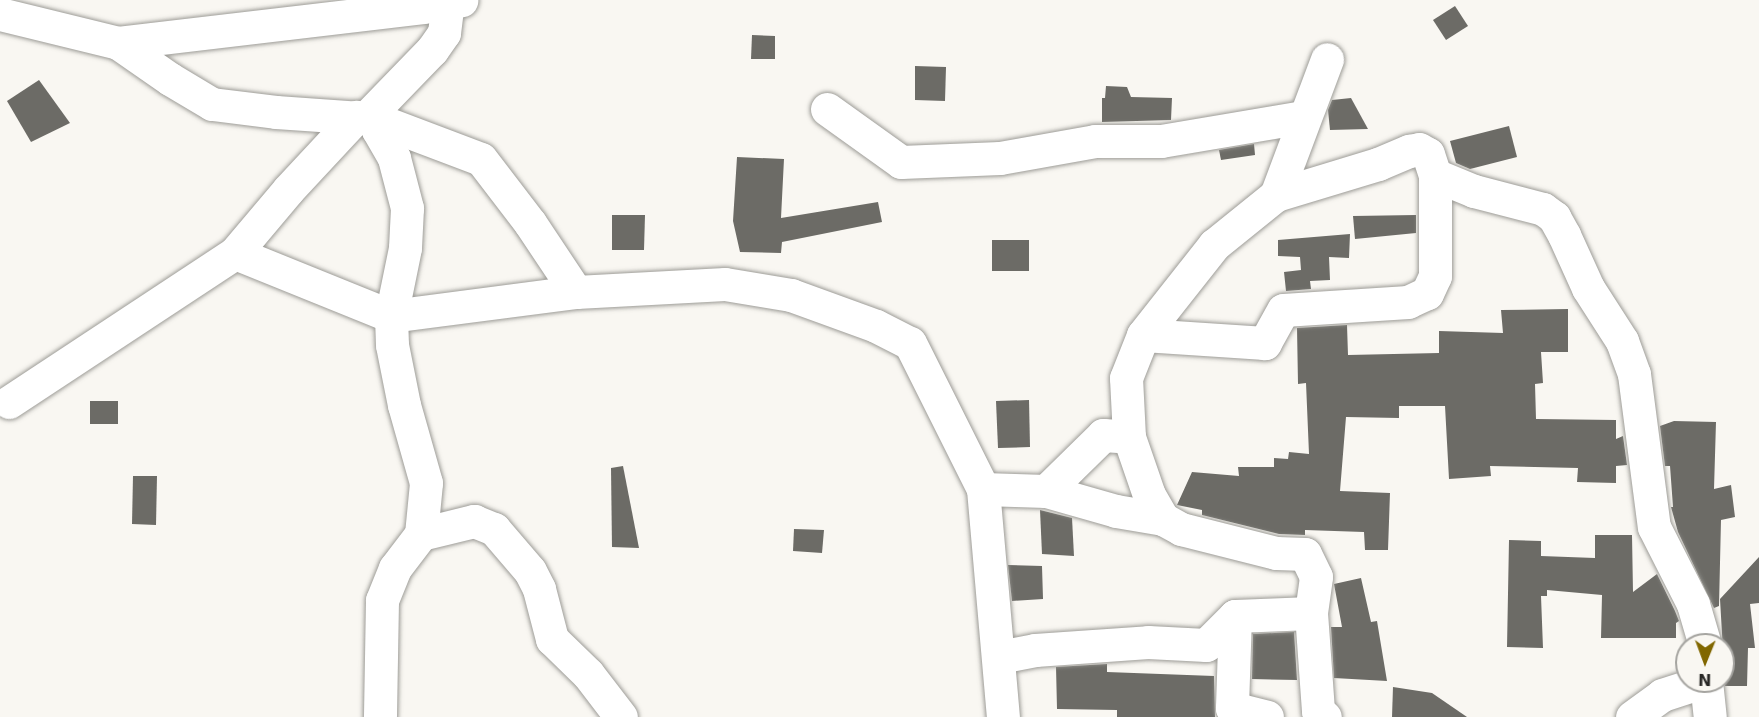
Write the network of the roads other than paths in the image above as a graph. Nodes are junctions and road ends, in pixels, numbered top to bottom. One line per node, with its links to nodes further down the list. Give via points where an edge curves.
1 (452, 1): 3 (street); 7 (street, via 444,33 432,50)
2 (0, 14): 3 (street)
3 (118, 43): 7 (street, via 212,104)
4 (1327, 59): 6 (street)
5 (827, 109): 6 (street, via 901,162 1000,158 1095,141 1161,141)
6 (1303, 117): 9 (street)
7 (366, 118): 10 (street, via 288,190); 11 (street, via 481,159); 12 (street, via 394,158 406,208 405,248)
8 (1435, 175): 9 (street, via 1428,154 1419,148); 13 (street, via 1435,276 1427,293 1408,302 1283,310 1264,343); 22 (street, via 1474,191 1543,209 1554,217 1584,280 1622,341 1634,374 1654,527 1693,604)
9 (1276, 195): 13 (street, via 1214,244)
10 (235, 253): 12 (street); 14 (street)
11 (576, 292): 12 (street); 16 (street, via 725,284 791,295 876,326 910,343)
12 (391, 316): 19 (street, via 392,345 402,395 426,483)
13 (1143, 335): 15 (street, via 1126,378)
14 (9, 402)
15 (1130, 437): 17 (street, via 1103,435); 18 (street, via 1149,495)
16 (983, 489): 17 (street); 23 (street)
17 (1046, 492): 18 (street)
18 (1163, 519): 20 (street, via 1181,530 1276,553 1305,554 1316,577)
19 (421, 534): 27 (street, via 395,568 382,600); 28 (street, via 474,520 494,529 530,571 539,589 552,639 588,674)
20 (1311, 613): 21 (street); 26 (street)
21 (1235, 616): 23 (street, via 1206,645 1148,642 1035,650); 30 (street, via 1232,708)
22 (1701, 633)
23 (999, 657): 29 (street)
24 (1675, 690): 31 (street, via 1662,694)
25 (1707, 693): 32 (street)
26 (1315, 715)
27 (380, 717)
28 (621, 717)
29 (1003, 717)
30 (1267, 717)
31 (1632, 717)
32 (1710, 717)

